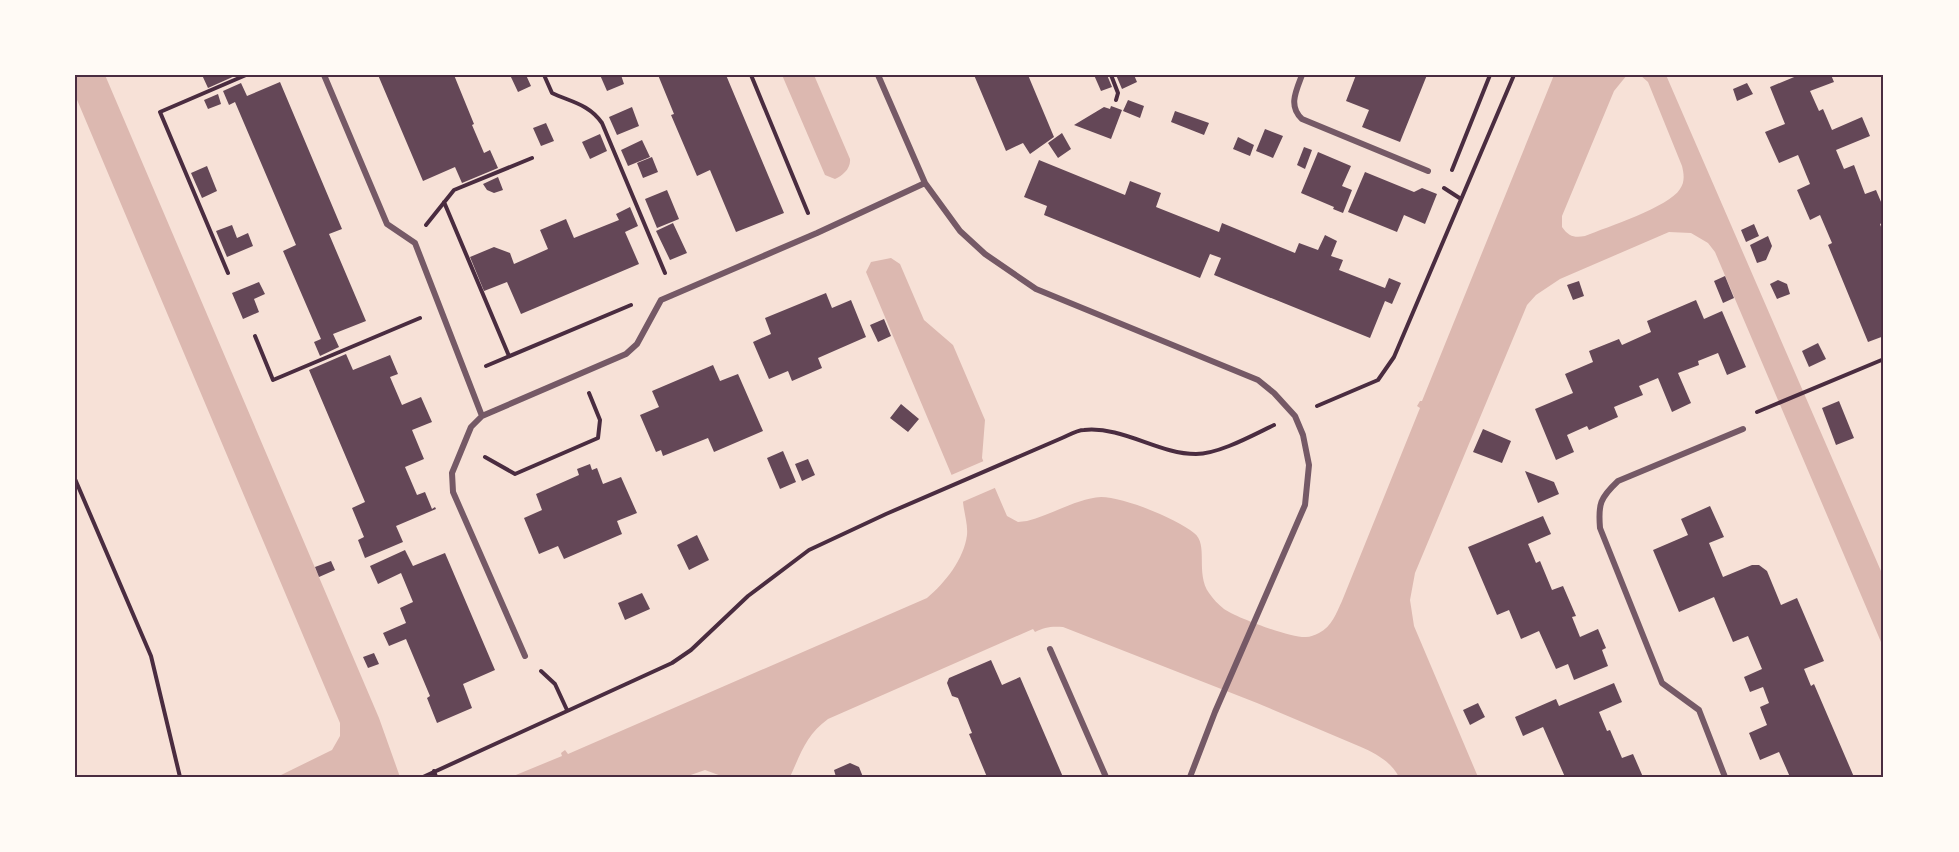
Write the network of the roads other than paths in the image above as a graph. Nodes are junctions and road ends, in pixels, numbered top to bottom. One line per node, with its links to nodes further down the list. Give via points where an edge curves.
1 (324, 75): 6 (street, via 387,224 412,242)
2 (878, 75): 5 (street)
3 (1302, 75): 4 (street, via 1294,105 1302,119)
4 (1428, 171)
5 (925, 183): 6 (street, via 661,300 637,344 626,354); 11 (street, via 960,231 1012,274 1036,289 1258,380 1295,416 1310,465 1305,505)
6 (482, 416): 9 (street, via 471,427 461,448 452,473 453,492)
7 (1743, 429): 12 (street, via 1618,481 1598,507 1600,528 1662,683 1699,710)
8 (1050, 649): 10 (street)
9 (525, 656)
10 (1106, 777)
11 (1190, 777)
12 (1725, 777)

